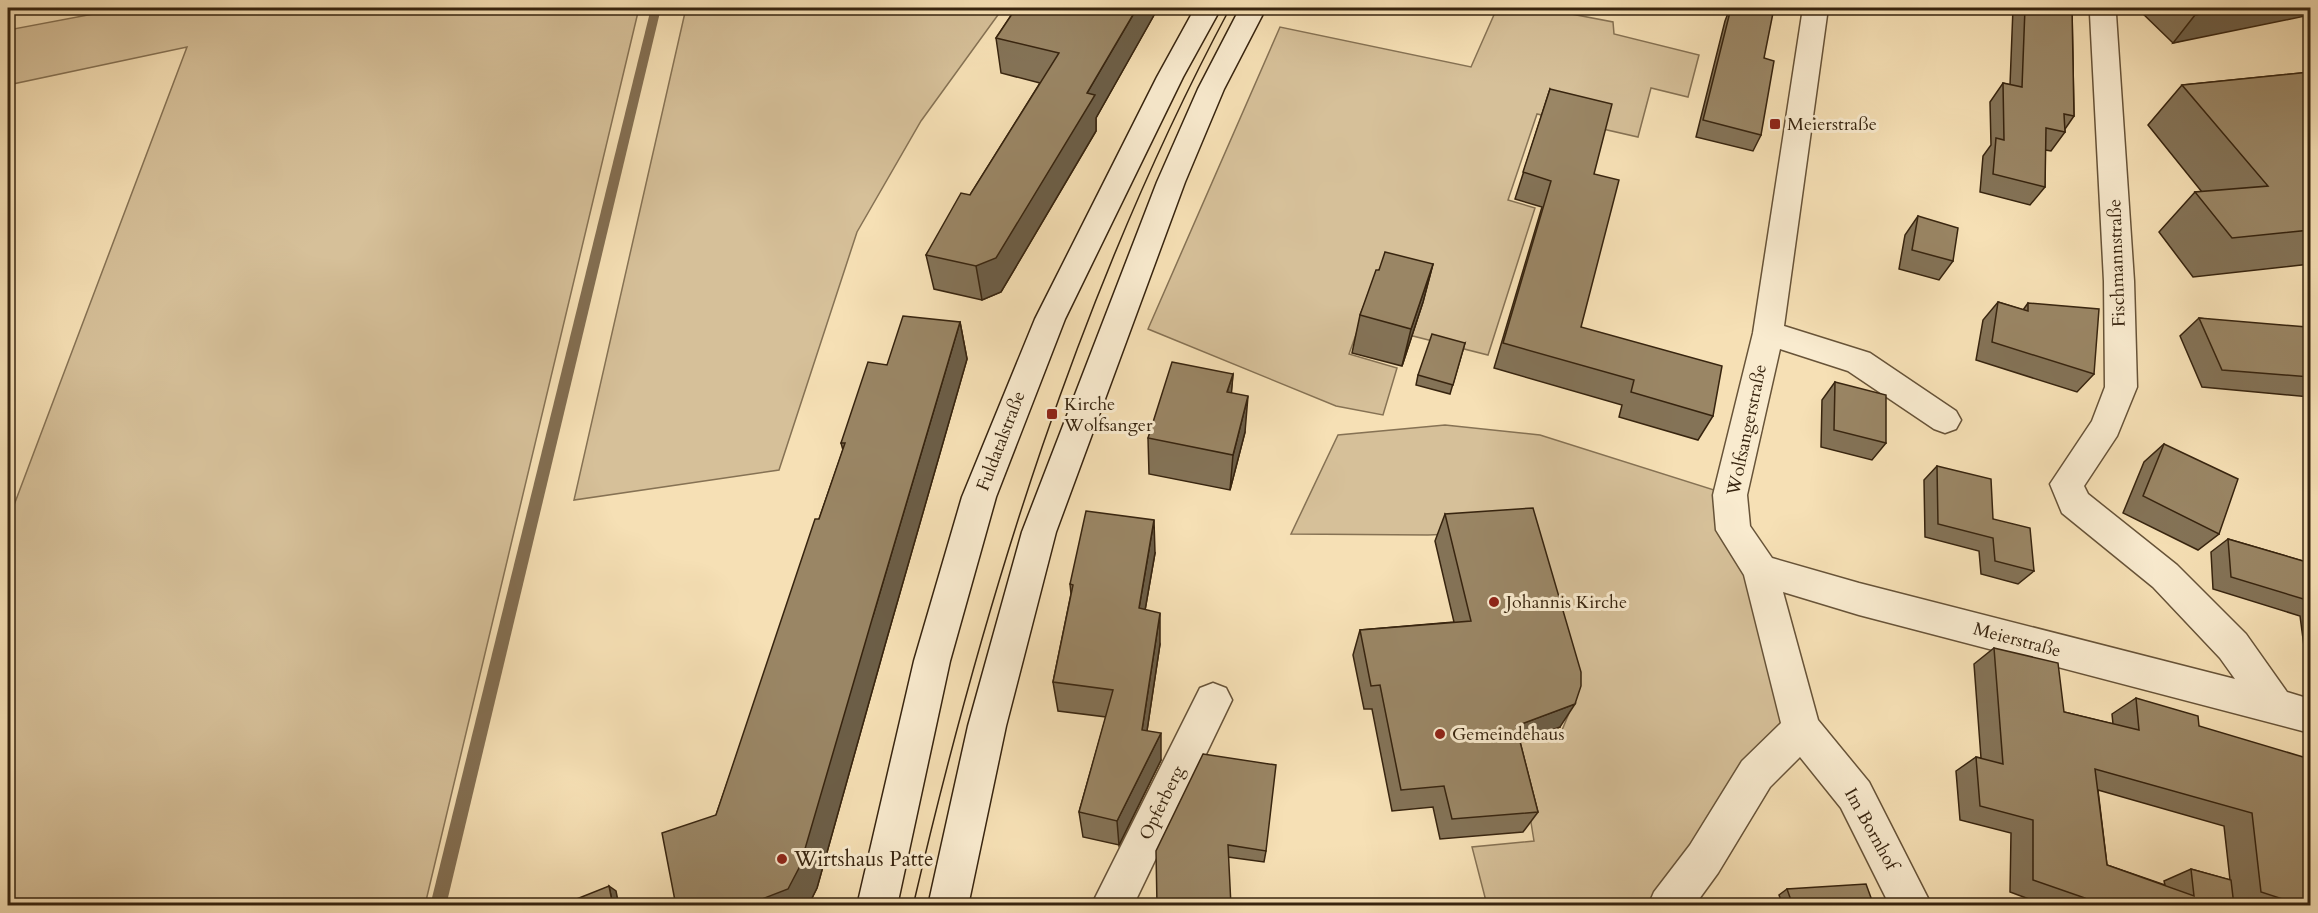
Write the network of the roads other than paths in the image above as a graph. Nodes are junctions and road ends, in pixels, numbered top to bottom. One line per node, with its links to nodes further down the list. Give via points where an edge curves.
1 (1208, 8): 12 (street, Fuldatalstraße, via 1050,319 979,497 932,661)
2 (1253, 8): 13 (street, via 1211,89 1171,182 1040,532 987,726)
3 (1815, 8): 5 (street, Wolfsangerstraße)
4 (2106, 8): 9 (street, Fischmannstraße, via 2103,14 2119,281 2121,387 2106,427 2067,484 2074,503 2165,576 2233,646)
5 (1768, 333): 6 (street, via 1859,362); 7 (street, Wolfsangerstraße, via 1730,495 1734,530)
6 (1945, 420)
7 (1760, 570): 9 (street, Meierstraße); 11 (street, Wolfsangerstraße)
8 (1213, 699): 14 (street, Opferberg)
9 (2275, 707): 10 (street, Meierstraße)
10 (2310, 716)
11 (1801, 729): 15 (street, via 1756,774 1704,859); 16 (street, Im Bornhof, via 1855,795)
12 (877, 906)
13 (948, 906)
14 (1111, 906)
15 (1668, 906)
16 (1912, 906)

